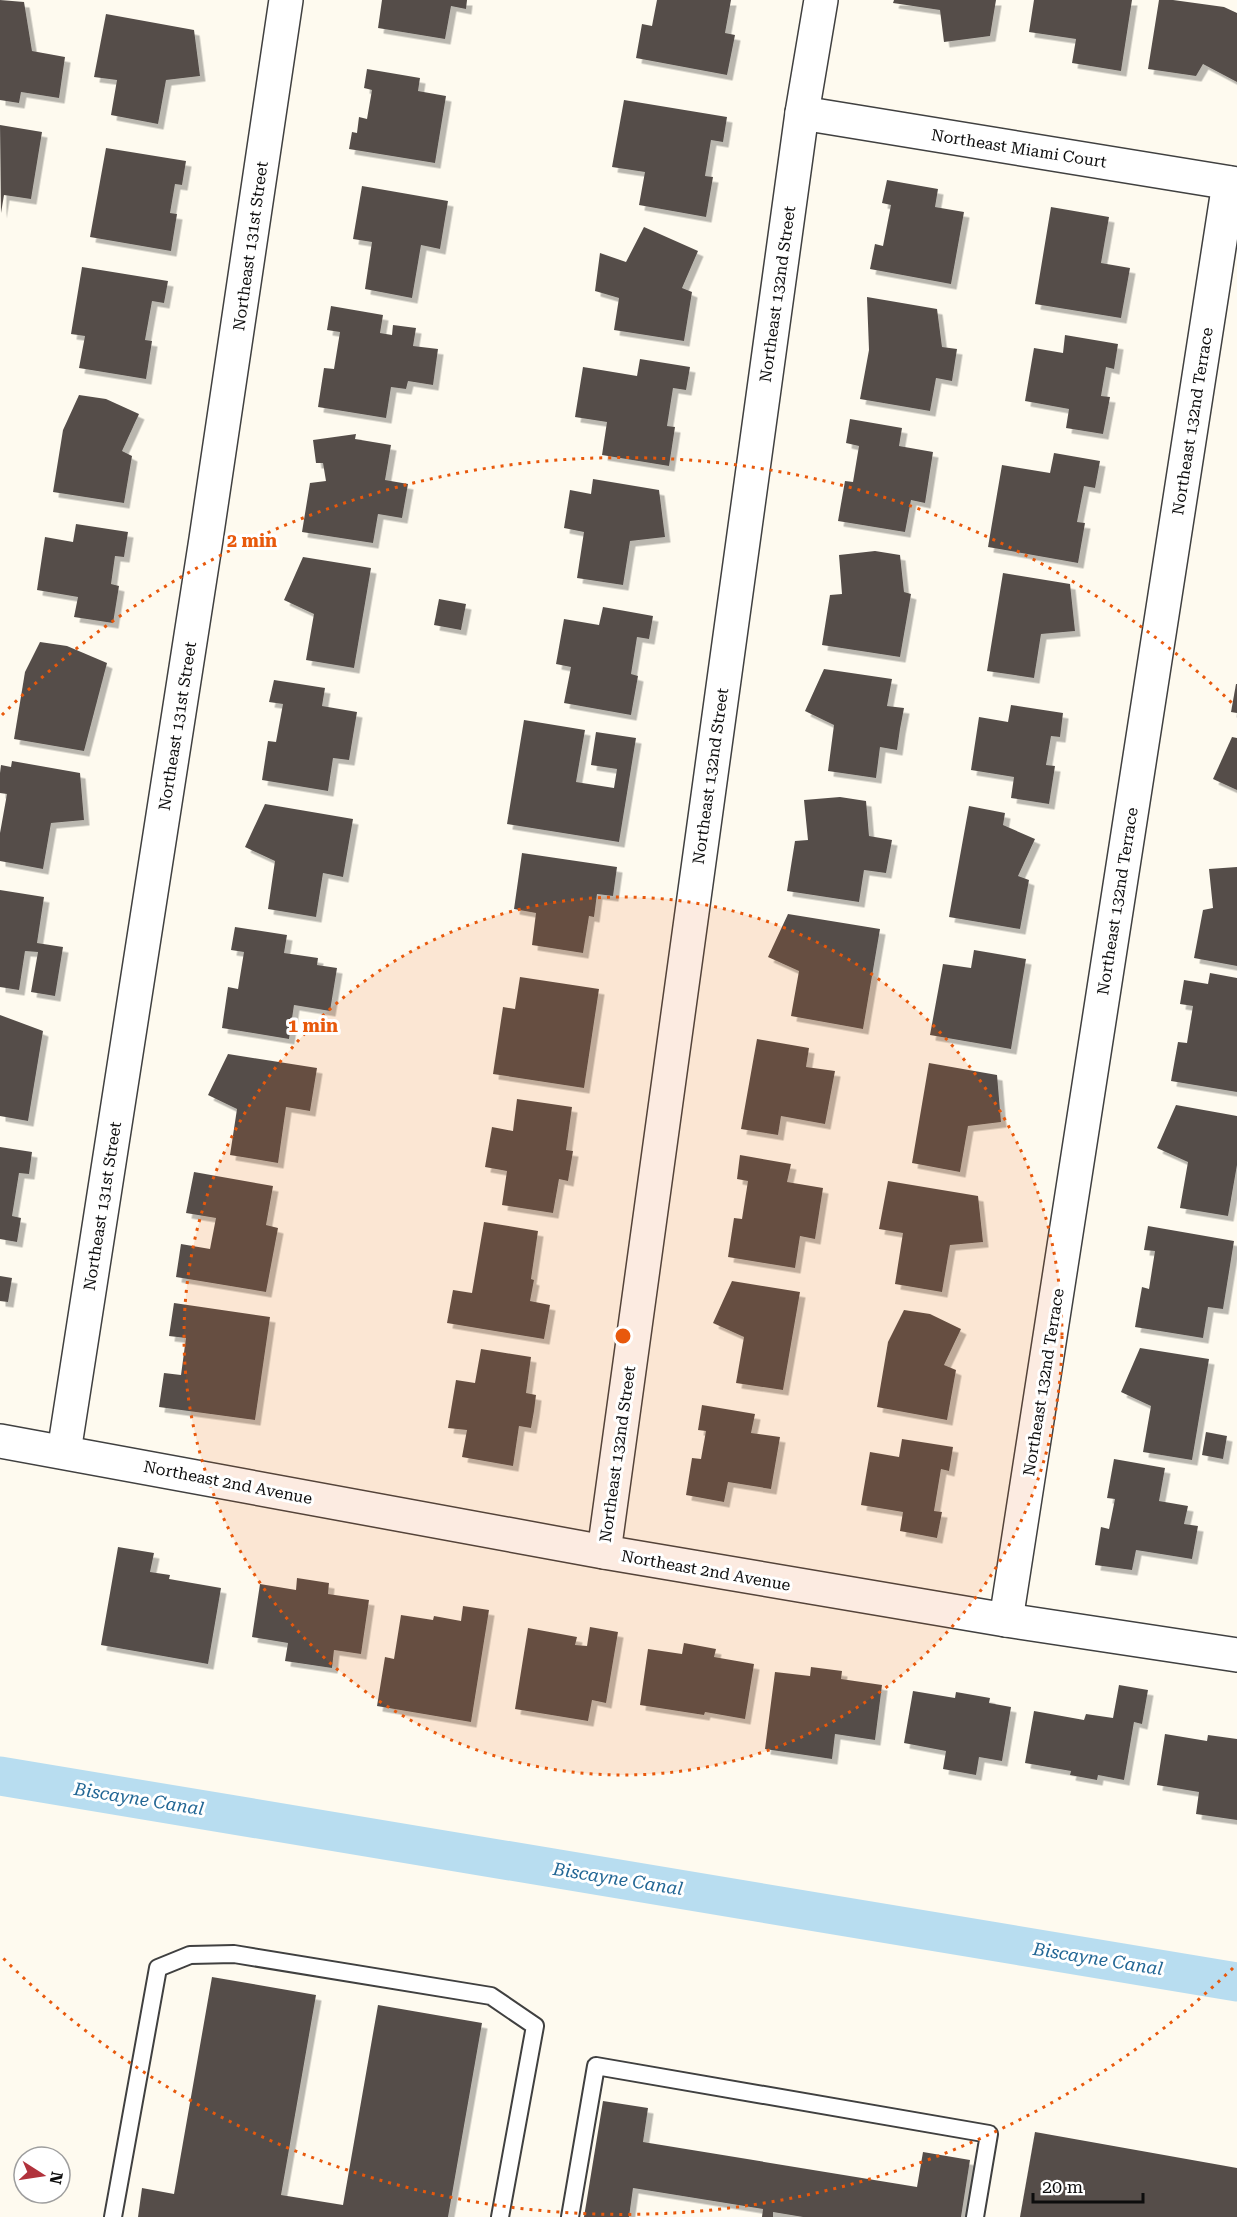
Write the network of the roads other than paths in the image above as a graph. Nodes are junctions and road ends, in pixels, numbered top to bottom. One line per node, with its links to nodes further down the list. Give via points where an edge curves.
1 (286, 0): 6 (street, Northeast 131st Street)
2 (821, 0): 3 (street, Northeast 132nd Street)
3 (802, 112): 4 (street, Northeast Miami Court); 7 (street, Northeast 132nd Street)
4 (1233, 183): 8 (street, Northeast 132nd Terrace)
5 (0, 1441): 6 (street, Northeast 2nd Avenue)
6 (64, 1452): 7 (street, Northeast 2nd Avenue)
7 (604, 1552): 8 (street, Northeast 2nd Avenue)
8 (1005, 1620): 9 (street, Northeast 2nd Avenue)
9 (1237, 1655)
10 (113, 2217): 11 (lane, via 158,1968 190,1955 234,1954 491,1996 535,2026)
11 (500, 2217)
12 (570, 2217): 13 (lane, via 596,2066 989,2134)
13 (975, 2217)

